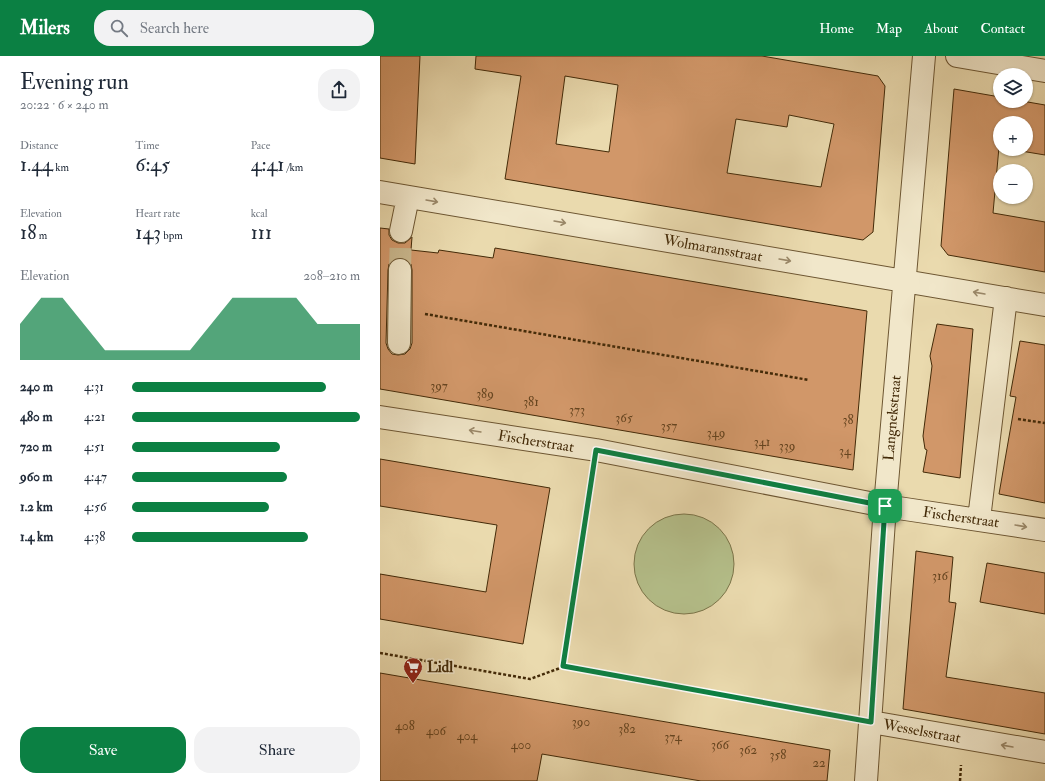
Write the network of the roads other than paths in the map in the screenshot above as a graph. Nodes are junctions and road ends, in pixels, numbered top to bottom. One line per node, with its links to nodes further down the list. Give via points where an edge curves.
1 (924, 56): 8 (street, Langnekstraat)
2 (957, 56): 3 (street)
3 (1045, 71)
4 (380, 192): 5 (street, Wolmaransstraat)
5 (408, 197): 6 (street); 8 (street, Wolmaransstraat, one-way to 8)
6 (401, 231)
7 (400, 270): 11 (street)
8 (904, 280): 9 (street, Wolmaransstraat, one-way to 8); 13 (street, Langnekstraat)
9 (1006, 298): 10 (street, Wolmaransstraat); 14 (street)
10 (1045, 305)
11 (399, 343)
12 (380, 417): 13 (street, Fischerstraat, one-way to 12, via 596,450)
13 (885, 506): 14 (street, Fischerstraat); 16 (street, Langnekstraat)
14 (979, 519): 15 (street, Fischerstraat, one-way to 15)
15 (1045, 530)
16 (871, 722): 17 (street, Wesselsstraat, one-way to 16); 18 (street, Langnekstraat)
17 (1045, 752)
18 (866, 781)

